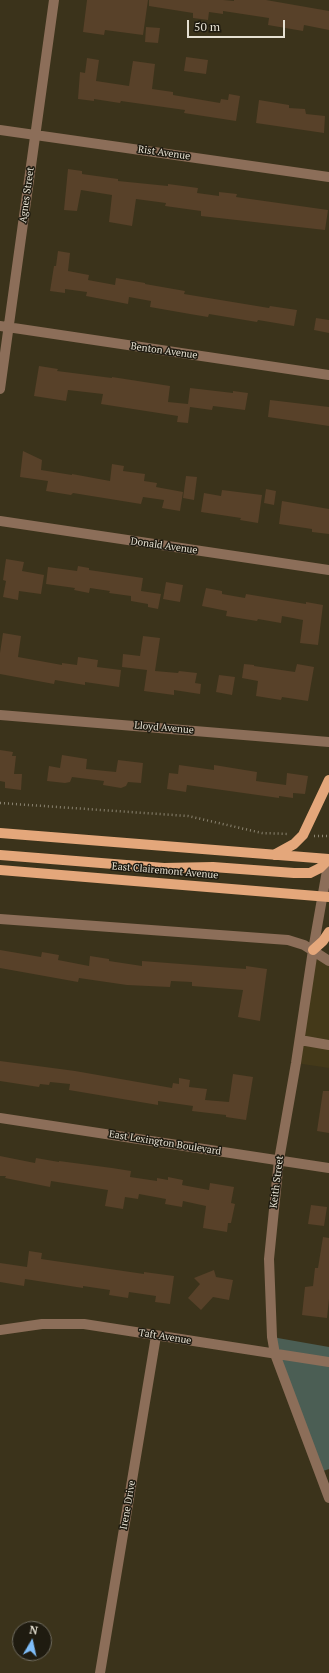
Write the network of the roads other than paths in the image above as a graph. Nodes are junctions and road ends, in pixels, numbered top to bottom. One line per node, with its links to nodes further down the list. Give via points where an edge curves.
1 (54, 0): 3 (street, Agnes Street)
2 (0, 130): 3 (street, Rist Avenue)
3 (36, 135): 4 (street, Rist Avenue); 5 (street, Agnes Street)
4 (329, 177)
5 (4, 327): 6 (street, Benton Avenue); 7 (street, Agnes Street)
6 (329, 375)
7 (0, 389)
8 (0, 521): 9 (street, Donald Avenue)
9 (329, 570)
10 (0, 715): 11 (street, Lloyd Avenue)
11 (329, 742)
12 (329, 780): 15 (main road, via 303,835 290,847)
13 (0, 833): 15 (main road)
14 (0, 855): 16 (main road, via 164,868 213,867 294,873 310,873)
15 (272, 855): 16 (main road)
16 (329, 859): 18 (street, Keith Street)
17 (0, 870): 18 (main road, East Clairemont Avenue)
18 (327, 894): 21 (street, Keith Street)
19 (0, 918): 21 (street, via 288,940)
20 (329, 932): 21 (main road)
21 (312, 950): 22 (street); 23 (street, Keith Street)
22 (329, 961)
23 (300, 1040): 24 (street); 26 (street, Keith Street)
24 (329, 1045)
25 (0, 1118): 26 (street, East Lexington Boulevard)
26 (279, 1160): 27 (street, East Lexington Boulevard); 30 (street, Keith Street, via 269,1259)
27 (329, 1168)
28 (0, 1330): 29 (street, Taft Avenue, via 42,1324 84,1324)
29 (156, 1336): 30 (street, Taft Avenue); 33 (street, Irene Drive)
30 (275, 1354): 31 (street, Taft Avenue); 32 (street, Keith Street)
31 (329, 1362)
32 (329, 1498)
33 (100, 1673)

